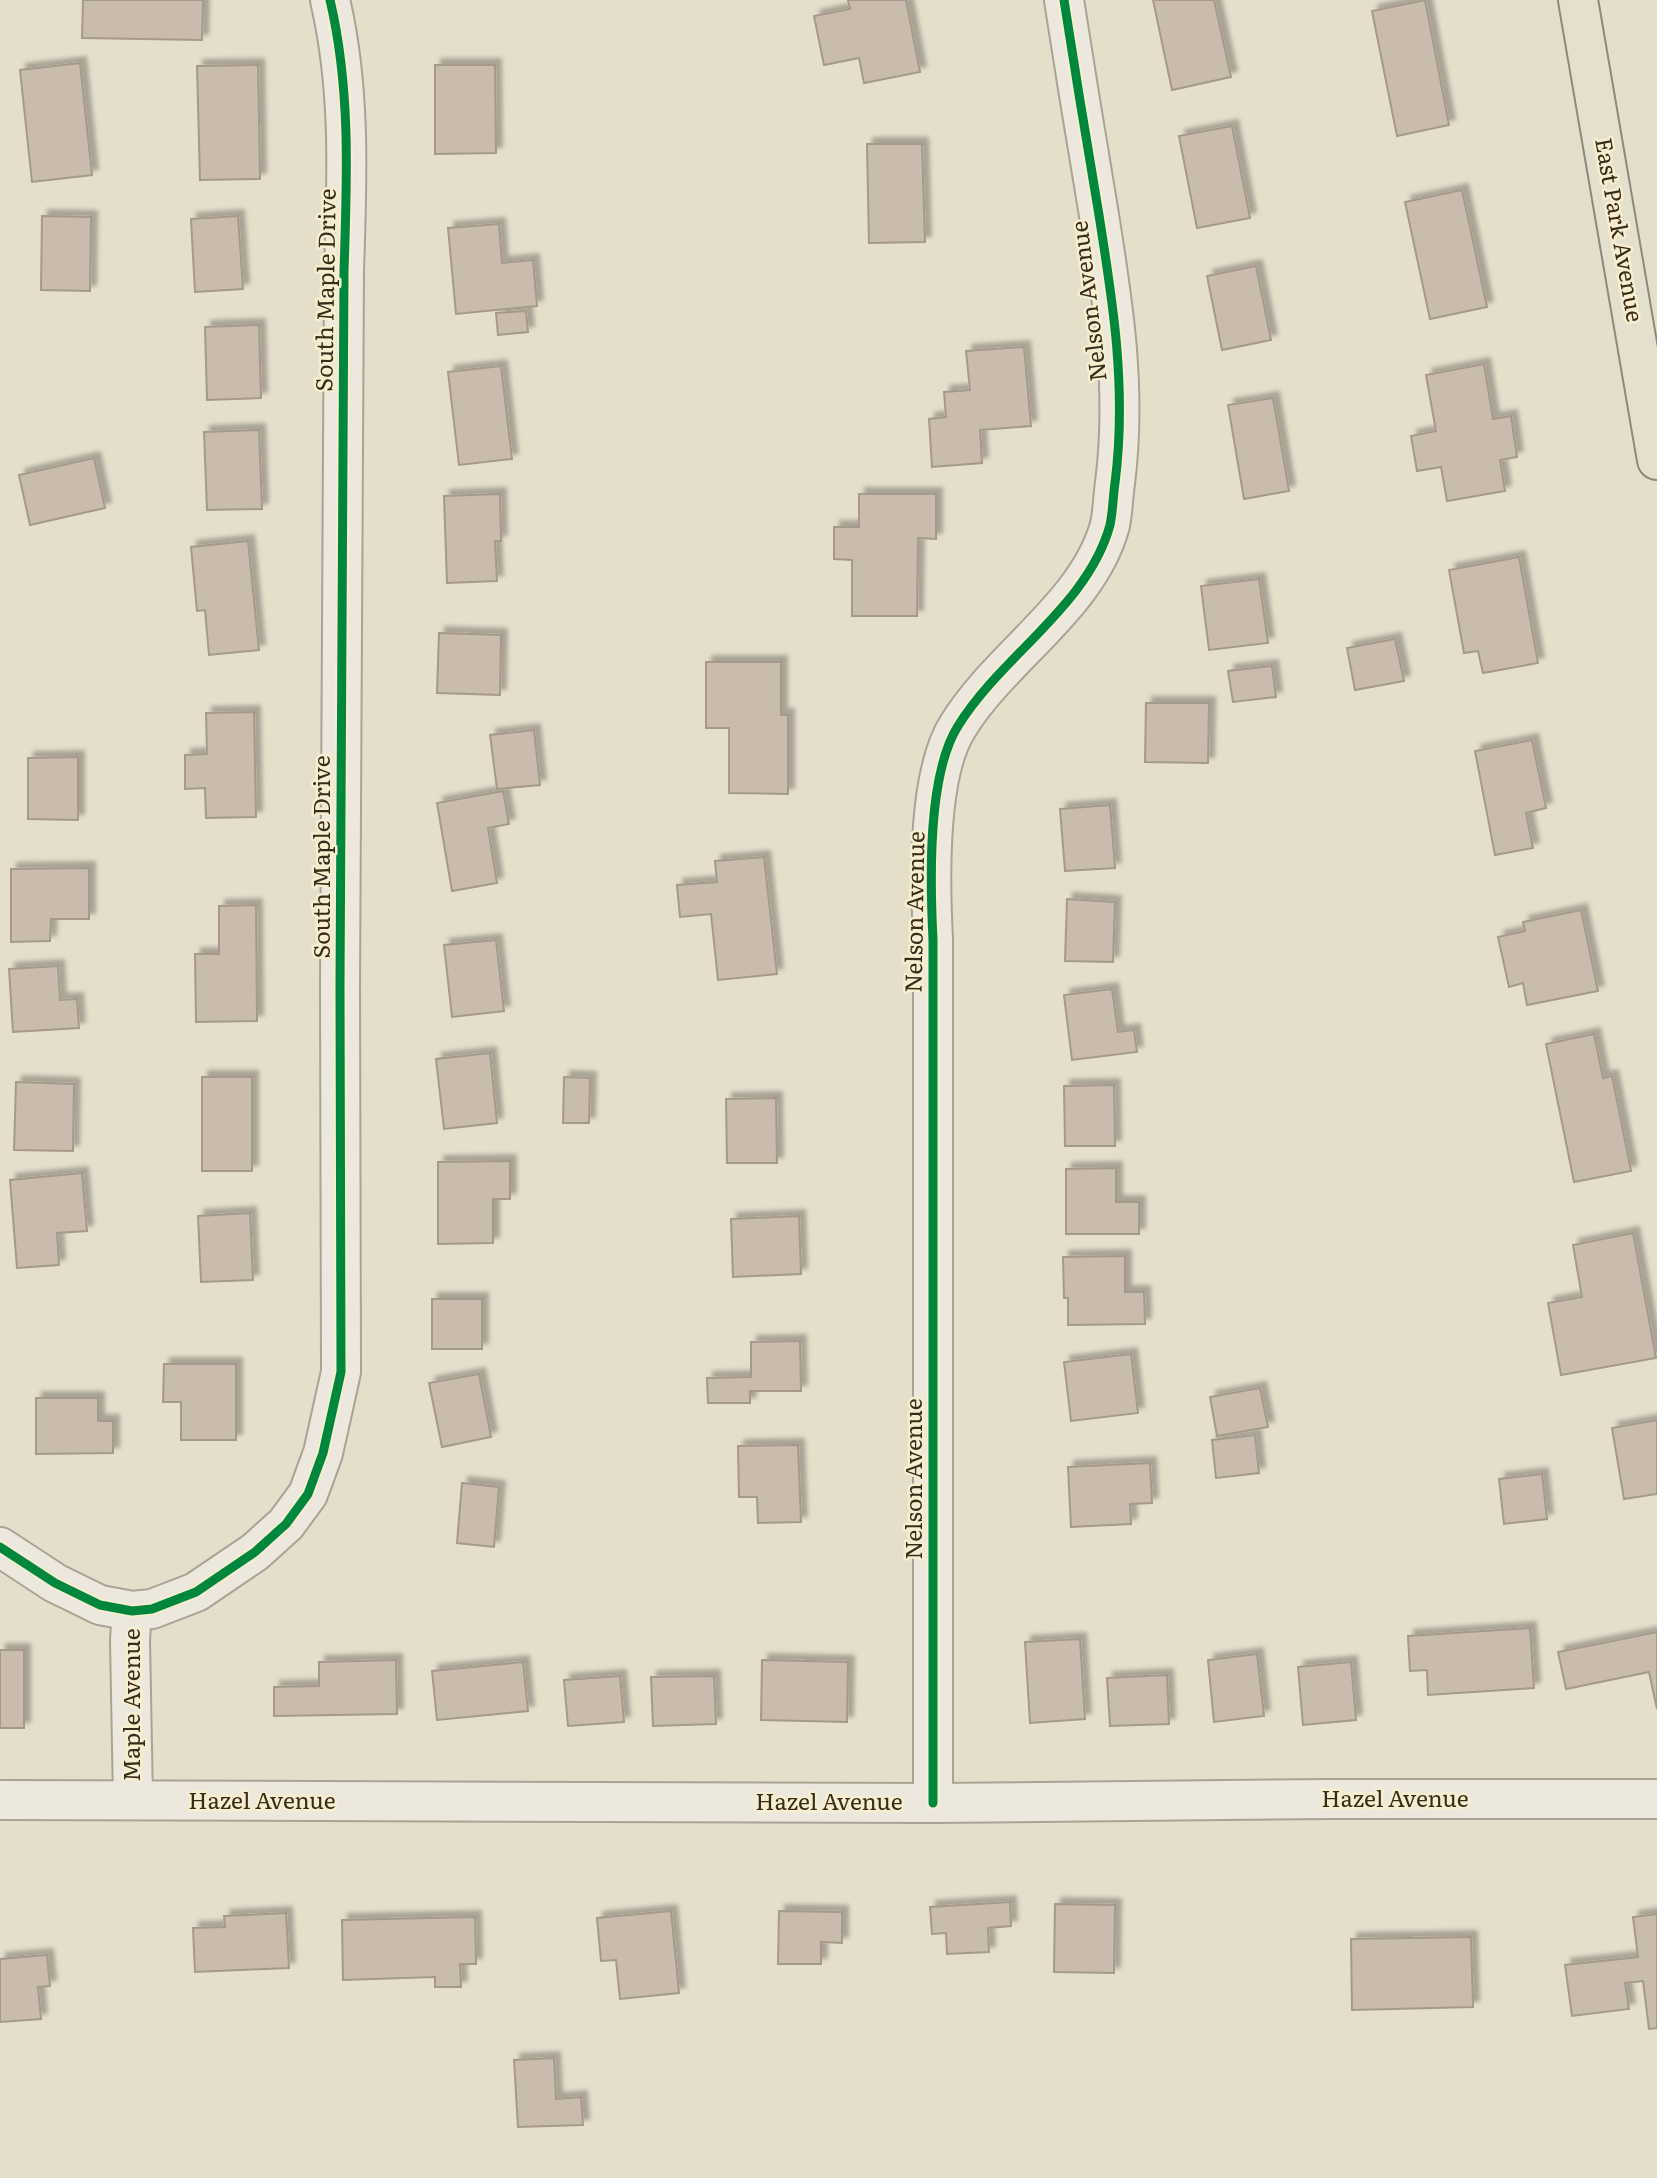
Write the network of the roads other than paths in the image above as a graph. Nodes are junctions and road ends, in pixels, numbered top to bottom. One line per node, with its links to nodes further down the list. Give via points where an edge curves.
1 (330, 0): 6 (street, South Maple Drive, via 344,82 347,188 341,1372 323,1453 308,1494 286,1524 255,1552 196,1592 152,1609)
2 (1063, 0): 10 (street, Nelson Avenue, via 1115,313 1119,447 1110,524 1096,560 1072,595 983,691 957,727 939,776 930,878)
3 (1578, 0): 4 (main road, East Park Avenue)
4 (1657, 460)
5 (0, 1547): 6 (street, via 66,1589 100,1605)
6 (132, 1611): 9 (street, Maple Avenue)
7 (1657, 1799): 10 (street, Hazel Avenue)
8 (0, 1800): 9 (street, Hazel Avenue)
9 (133, 1800): 10 (street, Hazel Avenue)
10 (933, 1803)

